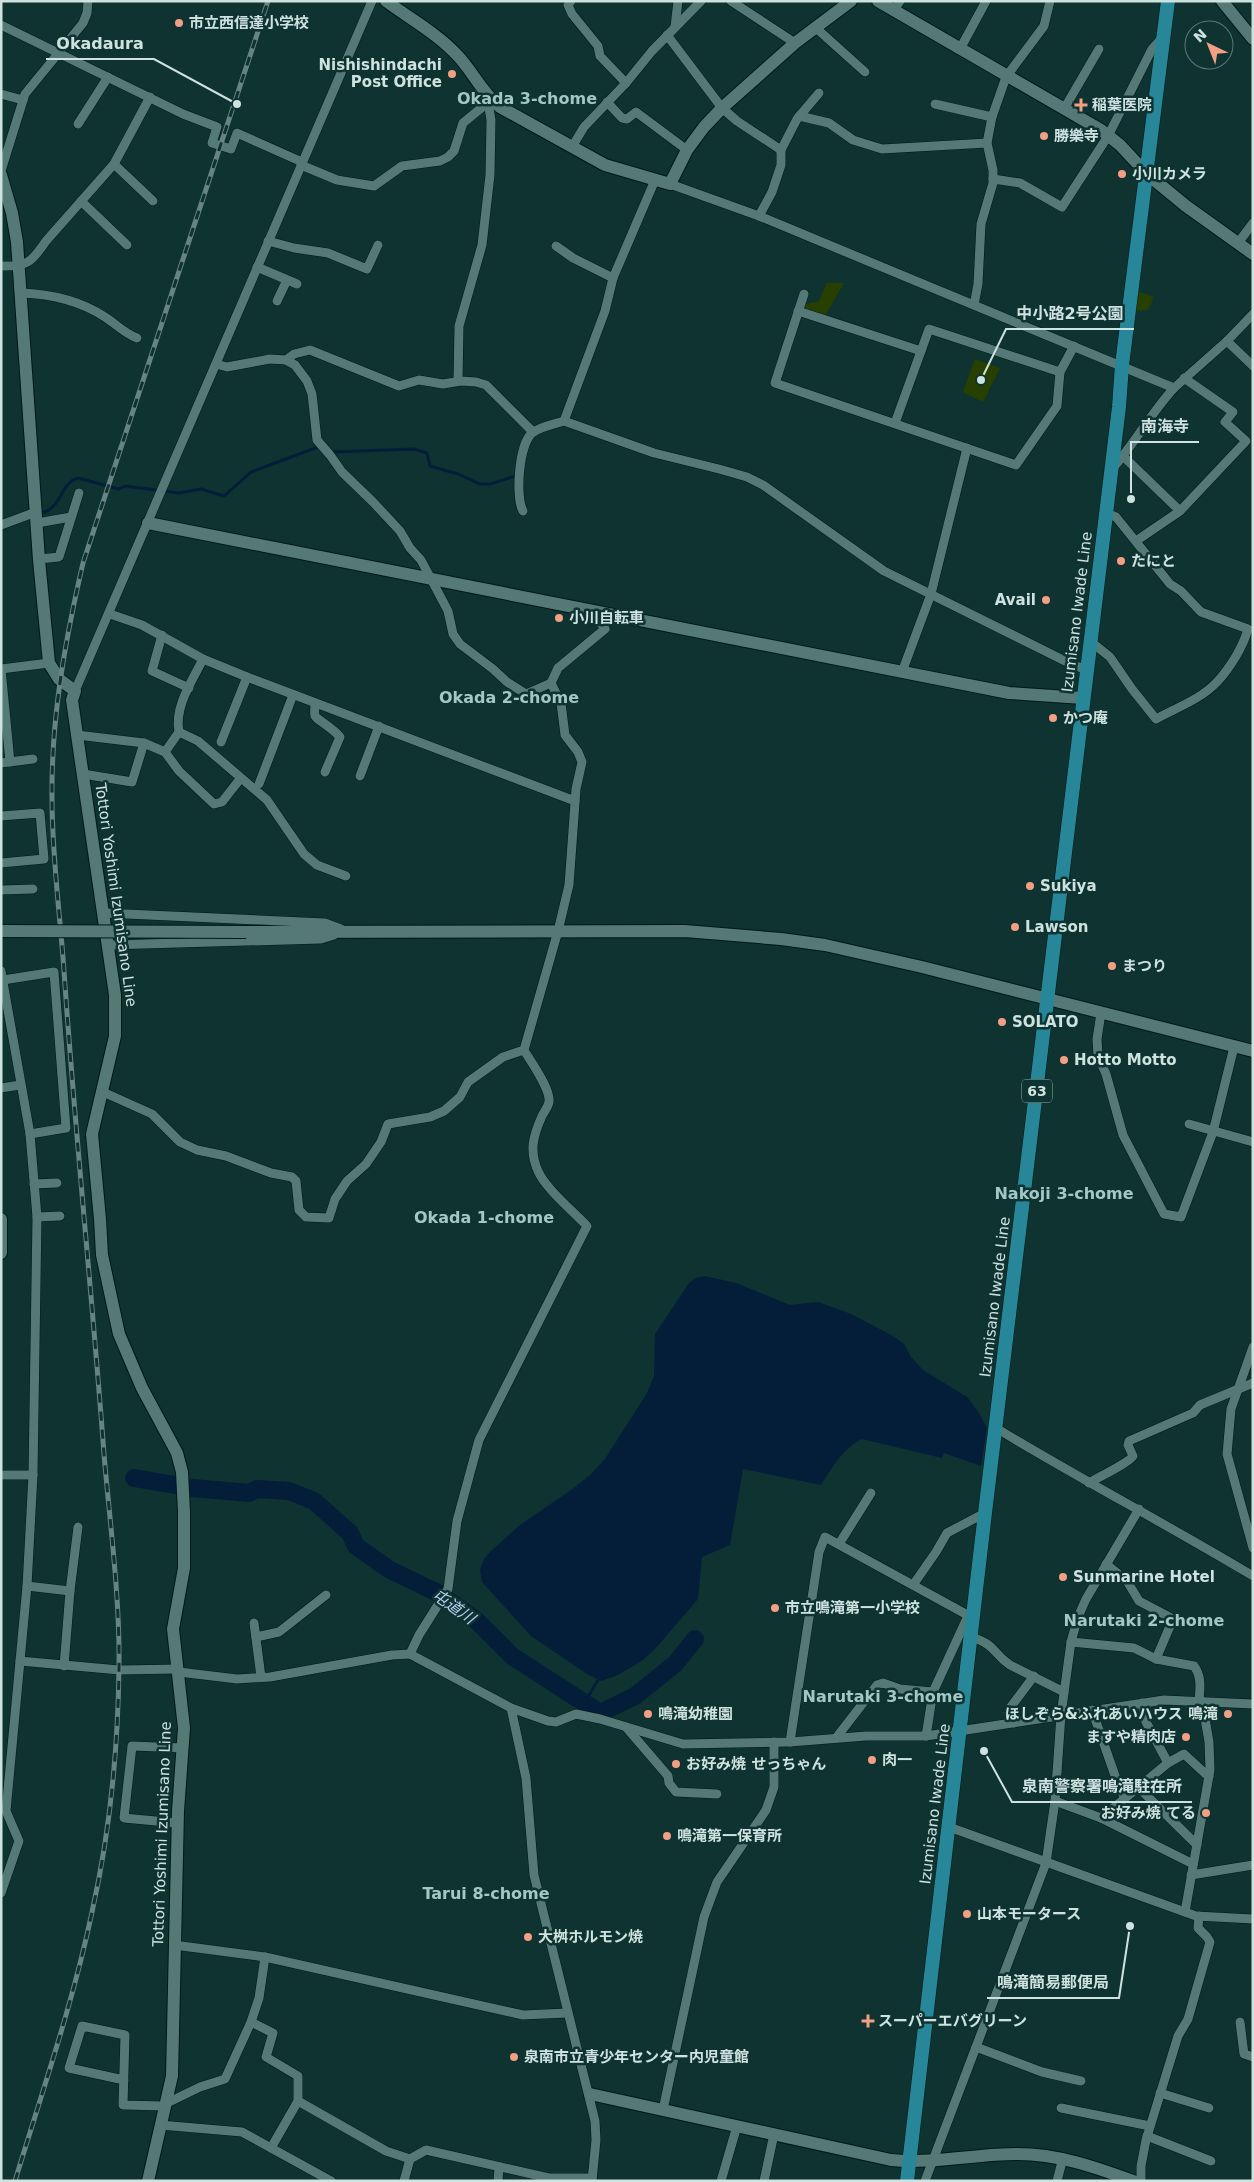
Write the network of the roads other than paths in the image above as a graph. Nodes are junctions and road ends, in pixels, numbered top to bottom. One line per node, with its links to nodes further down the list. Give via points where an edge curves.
1 (88, 1): 26 (street, via 83,23)
2 (372, 1): 49 (street)
3 (386, 1): 35 (main road, via 458,56)
4 (571, 1): 30 (street, via 568,5 572,14 598,46 600,56)
5 (678, 1): 18 (street)
6 (701, 1): 18 (street)
7 (731, 1): 23 (street)
8 (878, 1): 15 (main road)
9 (986, 1): 24 (street)
10 (1050, 1): 16 (street)
11 (1056, 1): 16 (street)
12 (1168, 1): 21 (main road, Izumisano Iwade Line / 63)
13 (1222, 1): 22 (main road)
14 (850, 2): 19 (main road)
15 (898, 6): 24 (main road)
16 (1047, 13): 29 (street, via 1044,26)
17 (1, 25): 26 (street)
18 (675, 27): 20 (street)
19 (816, 28): 23 (main road); 27 (street)
20 (667, 35): 30 (street); 38 (street)
21 (1164, 35): 43 (street, via 1152,49); 51 (main road, Izumisano Iwade Line / 63)
22 (1253, 39)
23 (796, 43): 38 (main road)
24 (960, 48): 29 (main road)
25 (1099, 49): 39 (street)
26 (59, 54): 28 (street); 34 (street)
27 (865, 72)
28 (108, 77): 33 (street); 42 (street)
29 (1006, 77): 39 (main road); 41 (street)
30 (626, 83): 36 (street)
31 (1, 94): 34 (street)
32 (819, 94): 40 (street)
33 (150, 97): 48 (street); 49 (street, via 217,127 212,143 231,150 237,133)
34 (22, 100): 50 (street)
35 (490, 101): 45 (main road); 49 (street, via 463,123 454,151 448,157 402,166 374,186 337,180); 88 (street, via 490,175 482,245 459,326)
36 (607, 102): 45 (street); 46 (street, via 622,118 627,119 636,112)
37 (935, 104): 41 (street)
38 (722, 108): 46 (main road); 47 (street)
39 (1064, 109): 43 (main road)
40 (800, 116): 44 (street, via 829,124 853,140 882,149); 47 (street)
41 (992, 117): 44 (street)
42 (78, 124)
43 (1108, 136): 51 (main road); 53 (street, via 1062,207 1020,182)
44 (987, 144): 53 (street)
45 (572, 147): 54 (main road, via 605,165)
46 (687, 150): 55 (main road)
47 (781, 150): 58 (street, via 781,165 772,192)
48 (114, 164): 56 (street); 57 (street)
49 (301, 164): 60 (street)
50 (1, 171)
51 (1146, 174): 61 (main road); 84 (main road, Izumisano Iwade Line / 63)
52 (1, 176): 68 (main road, via 12,213)
53 (993, 178): 75 (street, via 981,224)
54 (655, 180): 55 (main road); 69 (street)
55 (670, 184): 58 (street)
56 (81, 201): 63 (street); 68 (street, via 37,254)
57 (153, 201)
58 (759, 216): 75 (street)
59 (1253, 223): 61 (street)
60 (268, 241): 62 (street, via 328,253 367,269); 67 (street)
61 (1238, 243): 65 (main road)
62 (378, 244)
63 (127, 245)
64 (556, 246): 69 (street)
65 (1253, 254)
66 (1, 266): 68 (street)
67 (257, 266): 70 (street); 83 (street)
68 (19, 267): 72 (main road)
69 (613, 278): 90 (street, via 605,311)
70 (287, 280): 71 (street); 74 (street)
71 (297, 284)
72 (21, 293): 78 (street, via 62,298 85,305 124,333); 102 (main road)
73 (804, 294): 76 (street)
74 (277, 301)
75 (974, 305): 80 (street)
76 (798, 311): 81 (street); 91 (street, via 775,382)
77 (1253, 314): 79 (street)
78 (137, 338)
79 (1227, 341): 85 (street); 87 (street)
80 (1074, 346): 84 (street); 86 (street)
81 (921, 351): 86 (street, via 929,329); 91 (street)
82 (286, 360): 83 (street, via 270,359 227,367); 88 (street, via 310,350 399,386 419,380 443,384); 107 (street, via 295,365 307,381 312,394 317,440 342,472 400,531 421,560)
83 (216, 364): 103 (street)
84 (1122, 365): 89 (street); 96 (main road, Izumisano Iwade Line / 63)
85 (1253, 366)
86 (1060, 372): 94 (street, via 1057,406 1016,465)
87 (1184, 378): 89 (street); 93 (street, via 1233,412 1225,422)
88 (458, 381): 92 (street, via 486,385)
89 (1174, 388): 95 (street, via 1151,414)
90 (564, 421): 92 (street); 108 (street, via 654,453 747,477 884,571)
91 (895, 424): 94 (street)
92 (532, 432): 98 (street, via 524,450 518,483 519,505)
93 (1249, 439): 99 (street)
94 (967, 448): 108 (street)
95 (1123, 456): 96 (street); 99 (street)
96 (1111, 470): 100 (main road, Izumisano Iwade Line / 63)
97 (79, 493): 101 (street)
98 (523, 511)
99 (1180, 511): 105 (street)
100 (1106, 513): 105 (street, via 1116,517); 112 (main road, Izumisano Iwade Line / 63)
101 (71, 517): 102 (street); 106 (street, via 59,557)
102 (36, 518): 104 (street); 106 (main road)
103 (148, 523): 107 (main road); 110 (street)
104 (1, 525)
105 (1136, 541): 112 (street, via 1170,584 1196,608 1248,629 1247,638 1216,683 1156,719 1110,657)
106 (38, 559): 114 (main road)
107 (430, 580): 109 (main road); 118 (street, via 448,611 453,634 472,655 526,694)
108 (932, 594): 115 (street); 116 (street)
109 (598, 613): 116 (main road); 118 (street, via 597,618 605,629 558,668)
110 (110, 614): 111 (street); 120 (street)
111 (162, 635): 113 (street); 119 (street, via 152,671)
112 (1090, 641): 115 (main road, Izumisano Iwade Line / 63)
113 (203, 659): 117 (street); 119 (street)
114 (49, 663): 120 (main road, via 60,679); 131 (street, via 1,669)
115 (1087, 670): 122 (main road, Izumisano Iwade Line / 63)
116 (902, 672): 122 (main road, via 1009,693)
117 (247, 677): 121 (street); 127 (street)
118 (550, 683): 137 (street, via 560,703 564,735 582,762)
119 (189, 688): 125 (street, via 179,710)
120 (75, 690): 126 (main road, Tottori Yoshimi Izumisano Line, via 72,700)
121 (293, 695): 123 (street); 136 (street)
122 (1083, 698): 149 (main road, Izumisano Iwade Line / 63)
123 (315, 704): 124 (street, via 320,703); 132 (street, via 316,720 334,729 340,737)
124 (379, 726): 134 (street); 137 (street)
125 (179, 732): 129 (street); 135 (street, via 198,741)
126 (76, 735): 128 (street); 133 (main road, Tottori Yoshimi Izumisano Line)
127 (221, 742)
128 (144, 743): 129 (street); 133 (street, via 132,782)
129 (165, 752): 135 (street, via 179,771 214,804 222,802)
130 (33, 759): 131 (street)
131 (6, 763)
132 (324, 772)
133 (83, 774): 143 (main road, Tottori Yoshimi Izumisano Line)
134 (360, 776)
135 (240, 779): 140 (street, via 267,800 304,854 317,865)
136 (259, 784)
137 (575, 801): 146 (street, via 569,885)
138 (1, 816): 139 (street, via 40,813 44,859)
139 (1, 863)
140 (346, 876)
141 (33, 889): 142 (street)
142 (1, 890)
143 (104, 913): 145 (street, via 325,923); 147 (main road, Tottori Yoshimi Izumisano Line)
144 (1, 930): 145 (main road, bridge)
145 (349, 931): 146 (main road); 147 (street, via 321,939)
146 (558, 931): 149 (main road, via 685,932 826,945); 152 (street)
147 (109, 945): 156 (main road, Tottori Yoshimi Izumisano Line, via 115,1028)
148 (2, 975): 154 (street); 159 (street, via 54,972 66,1128)
149 (1048, 1000): 150 (main road); 170 (main road, Izumisano Iwade Line / 63)
150 (1101, 1013): 151 (main road); 158 (street, via 1098,1056 1123,1135 1164,1214 1181,1217)
151 (1234, 1047): 153 (main road); 158 (street)
152 (524, 1050): 156 (street, via 503,1056 468,1082 460,1097 444,1111 388,1124 382,1142 339,1193 329,1218 306,1217 299,1210 296,1181 292,1176 271,1174 226,1156 197,1150 180,1142 152,1114); 192 (street, via 547,1090 549,1102 534,1134 534,1161 545,1182 587,1226 479,1440 456,1521 448,1589)
153 (1253, 1051)
154 (20, 1085): 155 (street); 159 (street)
155 (1, 1088)
156 (103, 1092): 196 (main road, Tottori Yoshimi Izumisano Line, via 92,1134 102,1255 119,1334 142,1388 177,1453 182,1472 184,1568 173,1629)
157 (1189, 1124): 158 (street)
158 (1213, 1132): 160 (street)
159 (30, 1134): 162 (street)
160 (1253, 1142)
161 (57, 1182): 162 (street)
162 (34, 1184): 164 (street)
163 (60, 1216): 164 (street)
164 (37, 1217): 171 (street)
165 (1, 1219): 166 (main road)
166 (1, 1253)
167 (1253, 1346): 169 (street)
168 (1253, 1384): 169 (street)
169 (1238, 1390): 173 (street, via 1129,1441 1133,1456 1130,1461); 178 (street, via 1231,1409 1227,1454)
170 (996, 1428): 173 (street); 176 (main road, Izumisano Iwade Line / 63)
171 (33, 1474): 172 (street); 184 (street)
172 (1, 1475)
173 (1089, 1483): 175 (street)
174 (871, 1493): 179 (street)
175 (1139, 1509): 181 (street); 182 (street)
176 (985, 1514): 183 (street, via 947,1533); 187 (main road, Izumisano Iwade Line / 63)
177 (78, 1527): 185 (street)
178 (1251, 1529): 180 (street)
179 (839, 1544): 183 (street); 213 (street, via 825,1537 819,1552)
180 (1253, 1548)
181 (1106, 1564): 191 (street, via 1086,1599); 193 (street, via 1127,1581 1139,1600 1173,1619)
182 (1253, 1576)
183 (912, 1585): 187 (street)
184 (27, 1586): 185 (street); 194 (street)
185 (70, 1590): 195 (street)
186 (326, 1596): 189 (street, via 279,1632)
187 (970, 1617): 190 (main road, Izumisano Iwade Line / 63); 199 (street)
188 (254, 1623): 189 (street)
189 (256, 1637): 198 (street)
190 (971, 1637): 197 (street, via 985,1641 1004,1662); 209 (main road, Izumisano Iwade Line / 63)
191 (1071, 1642): 193 (street, via 1134,1648); 200 (street)
192 (410, 1654): 198 (street); 204 (street)
193 (1156, 1659): 201 (street, via 1194,1666 1201,1684)
194 (20, 1661): 195 (street); 229 (street, via 6,1811 19,1842)
195 (64, 1666): 196 (street)
196 (178, 1670): 198 (street, via 238,1679); 214 (main road, Tottori Yoshimi Izumisano Line)
197 (1034, 1676): 200 (street); 207 (street, via 1008,1712)
198 (261, 1677)
199 (933, 1692): 210 (street); 211 (street, via 883,1683 876,1685)
200 (1064, 1692): 206 (street)
201 (1200, 1701): 202 (street); 203 (street); 216 (street, via 1209,1742)
202 (1142, 1703): 205 (street); 215 (street, via 1146,1722)
203 (1253, 1704)
204 (511, 1708): 208 (street, via 548,1721 556,1722 576,1714); 235 (street, via 526,1778 534,1875)
205 (1092, 1710): 206 (street); 219 (street)
206 (1061, 1715): 207 (street); 220 (street)
207 (1014, 1723): 209 (street)
208 (626, 1726): 212 (street, via 683,1744); 218 (street, via 668,1776 676,1792)
209 (960, 1732): 210 (street); 223 (main road, Izumisano Iwade Line / 63)
210 (926, 1736): 211 (street)
211 (836, 1738): 213 (street)
212 (774, 1742): 213 (street); 248 (street, via 774,1787 766,1810 717,1882 704,1917)
213 (790, 1742)
214 (183, 1748): 222 (main road, Tottori Yoshimi Izumisano Line); 222 (street, via 132,1746 124,1818)
215 (1168, 1763): 216 (street, via 1184,1754); 217 (street)
216 (1209, 1777): 224 (street)
217 (1138, 1787): 219 (street); 224 (street)
218 (717, 1794)
219 (1125, 1798): 221 (street)
220 (1055, 1801): 221 (street); 225 (street)
221 (1101, 1818): 226 (street)
222 (177, 1823): 233 (main road, Tottori Yoshimi Izumisano Line)
223 (948, 1827): 225 (street); 259 (main road, Izumisano Iwade Line / 63)
224 (1197, 1845): 226 (street)
225 (1046, 1863): 230 (street); 238 (street)
226 (1193, 1864): 228 (street)
227 (1253, 1865): 228 (street)
228 (1192, 1875): 230 (street)
229 (1, 1893)
230 (1185, 1912): 231 (street)
231 (1199, 1916): 232 (street); 242 (street, via 1198,1928 1210,1942 1188,2019 1178,2036)
232 (1253, 1919)
233 (174, 1945): 234 (street); 245 (main road, Tottori Yoshimi Izumisano Line, via 172,2076)
234 (265, 1957): 235 (street, via 523,2016); 236 (street, via 259,1998)
235 (568, 2013): 243 (street)
236 (251, 2022): 244 (street, via 273,2033 266,2057 298,2076); 245 (street, via 225,2079 200,2086)
237 (1240, 2022): 239 (street, via 1244,2054)
238 (976, 2046): 241 (street, via 1042,2072); 257 (street)
239 (1253, 2057)
240 (124, 2080): 240 (street, via 68,2068 82,2026 125,2035); 245 (street, via 123,2104)
241 (1081, 2080)
242 (1160, 2093): 247 (street); 251 (street)
243 (590, 2094): 248 (main road); 262 (street, via 595,2130)
244 (298, 2101): 254 (street); 256 (street, via 386,2151)
245 (165, 2105): 249 (main road, Tottori Yoshimi Izumisano Line)
246 (1061, 2108): 251 (street)
247 (1209, 2108)
248 (663, 2110): 250 (main road)
249 (160, 2125): 254 (street, via 242,2132); 263 (main road, Tottori Yoshimi Izumisano Line)
250 (737, 2126): 252 (main road); 267 (street)
251 (1150, 2126): 253 (street)
252 (774, 2134): 259 (main road); 268 (street)
253 (1147, 2136): 258 (street); 273 (street)
254 (271, 2148): 264 (street)
255 (1063, 2158): 257 (main road, via 1016,2154); 261 (main road); 271 (street)
256 (410, 2159): 260 (street, via 426,2150); 265 (street)
257 (933, 2161): 259 (main road); 270 (street)
258 (1211, 2161)
259 (909, 2162): 269 (main road, Izumisano Iwade Line / 63)
260 (499, 2167): 262 (street, via 549,2178); 266 (street)
261 (1106, 2176): 272 (main road)
262 (592, 2179)
263 (148, 2181)
264 (331, 2181)
265 (404, 2181)
266 (498, 2181)
267 (721, 2181)
268 (764, 2181)
269 (907, 2181)
270 (925, 2181)
271 (1057, 2181)
272 (1133, 2181)
273 (1141, 2181)

